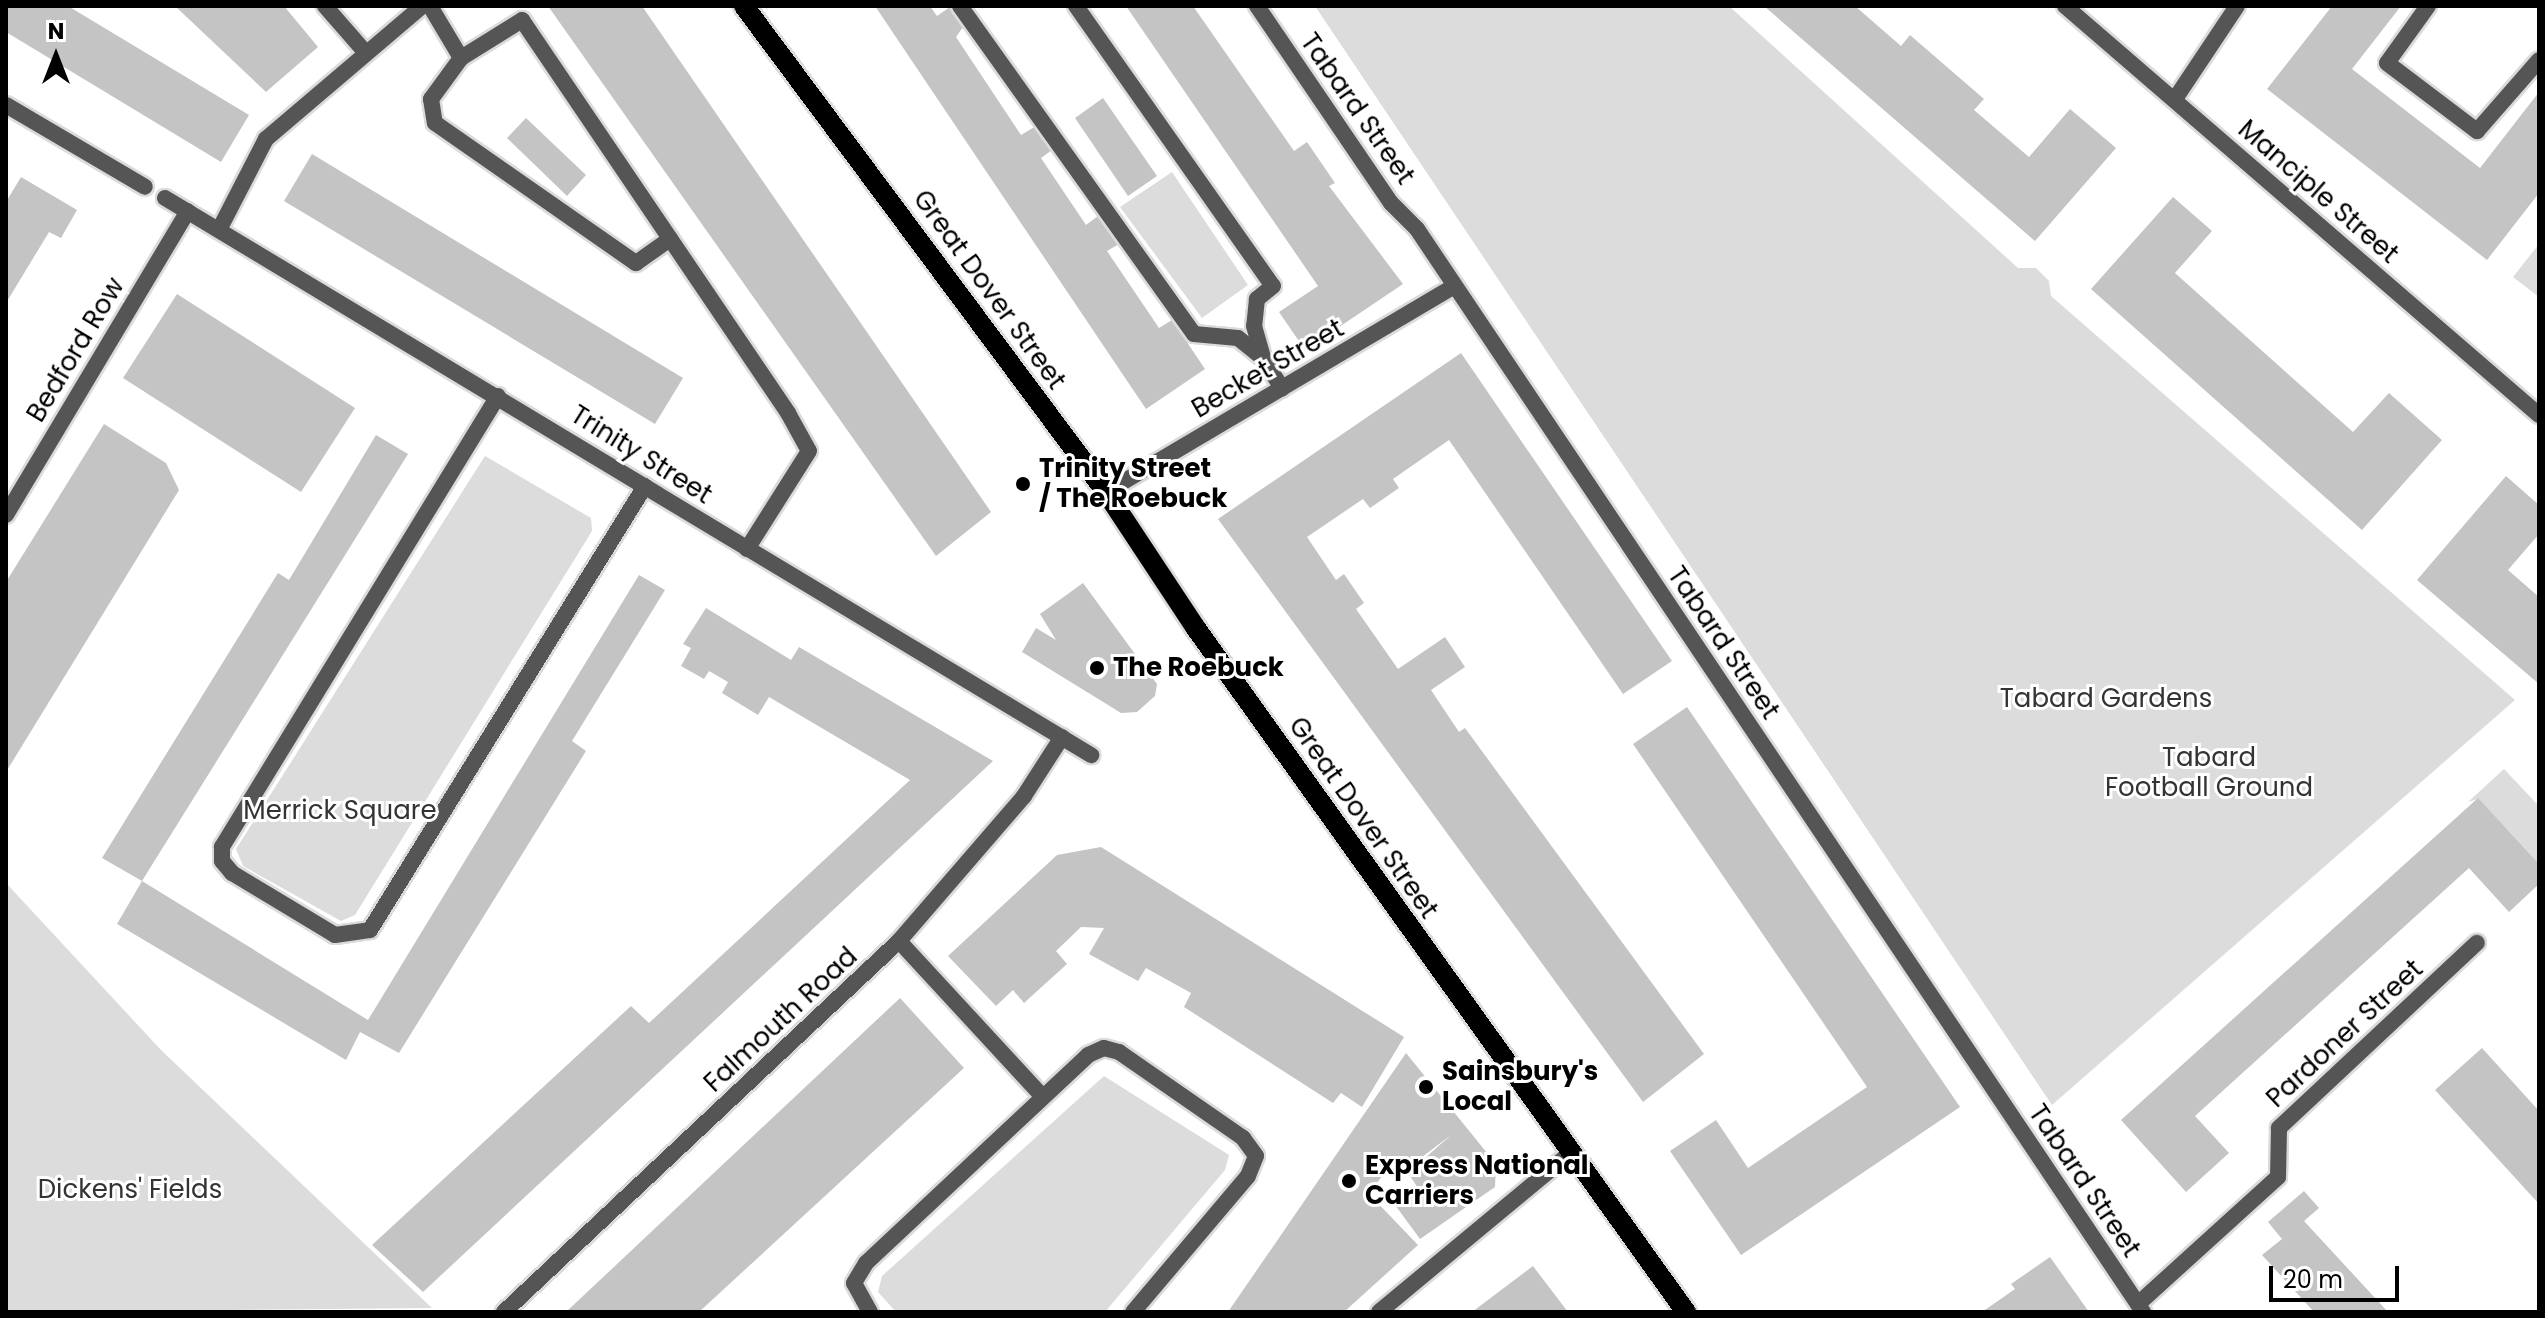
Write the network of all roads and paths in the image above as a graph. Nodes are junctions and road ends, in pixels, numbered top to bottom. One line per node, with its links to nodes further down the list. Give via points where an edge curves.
1 (325, 6): 11 (street)
2 (422, 6): 11 (street)
3 (430, 6): 12 (street)
4 (744, 6): 27 (main road, Great Dover Street)
5 (960, 6): 22 (street, via 1194,334 1238,338)
6 (1076, 6): 22 (street, via 1273,286 1257,299 1254,326)
7 (1257, 6): 21 (street, Tabard Street)
8 (2065, 6): 14 (street, Manciple Street)
9 (2237, 6): 14 (street)
10 (2428, 6): 13 (street, via 2387,63 2477,131)
11 (366, 53): 19 (street, via 266,139)
12 (461, 58): 20 (street, via 522,20); 20 (street, via 431,99 435,123 636,263)
13 (2539, 60)
14 (2175, 99): 25 (street, Manciple Street)
15 (6, 105): 16 (street)
16 (145, 187)
17 (165, 198): 18 (street, Trinity Street)
18 (188, 211): 19 (street, Trinity Street); 28 (street, Bedford Row)
19 (220, 228): 24 (street, Trinity Street)
20 (670, 239): 29 (street, via 809,451)
21 (1453, 287): 23 (street, Becket Street); 36 (street, Tabard Street)
22 (1263, 358): 23 (street)
23 (1282, 388): 27 (street, Becket Street)
24 (498, 396): 26 (street, Trinity Street); 26 (street, via 222,847 222,861 232,873 335,935 370,930)
25 (2539, 415)
26 (645, 486): 29 (street, Trinity Street)
27 (1106, 492): 35 (main road, Great Dover Street)
28 (6, 515)
29 (747, 549): 30 (street, Trinity Street)
30 (1062, 737): 31 (street, Trinity Street); 32 (street, Falmouth Road, via 1024,796)
31 (1091, 755)
32 (899, 941): 34 (street); 37 (street, Falmouth Road)
33 (2477, 943): 36 (street, Pardoner Street, via 2279,1128 2278,1177)
34 (1043, 1097): 38 (street, via 858,1273 855,1294); 39 (street, via 1088,1055 1112,1049 1243,1138 1256,1156 1248,1176)
35 (1569, 1154): 40 (street); 41 (main road, Great Dover Street)
36 (2140, 1308)
37 (514, 1309)
38 (870, 1312)
39 (1133, 1312)
40 (1379, 1312)
41 (1686, 1312)

